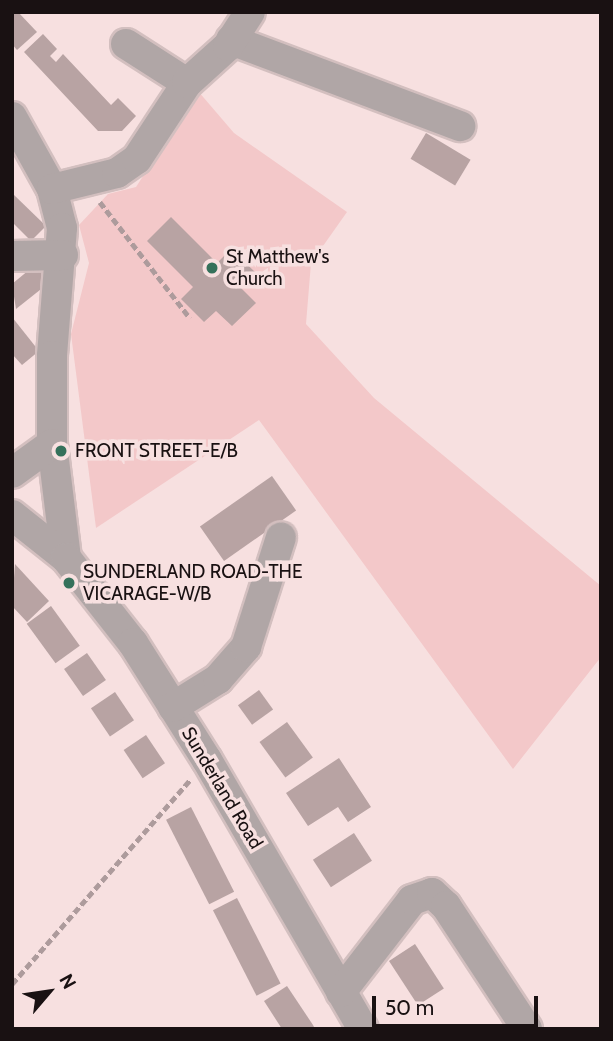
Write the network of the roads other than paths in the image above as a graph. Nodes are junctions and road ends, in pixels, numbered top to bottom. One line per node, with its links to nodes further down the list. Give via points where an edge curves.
1 (250, 12): 2 (street)
2 (231, 40): 4 (street); 6 (street)
3 (126, 44): 4 (street)
4 (187, 83): 7 (street, via 137,159 117,173)
5 (12, 117): 7 (street)
6 (460, 126)
7 (52, 189): 8 (street)
8 (63, 255): 9 (street); 10 (street, via 52,356)
9 (12, 256)
10 (52, 444): 11 (street); 14 (street)
11 (12, 473)
12 (12, 515): 14 (street, Sunderland Road)
13 (281, 537): 15 (street, via 246,647 218,679)
14 (66, 558): 15 (street, Sunderland Road, via 133,643)
15 (173, 707): 16 (street, Sunderland Road)
16 (341, 992): 17 (street, Sunderland Road); 18 (street, via 412,900 432,893 446,906)
17 (363, 1029)
18 (527, 1029)

